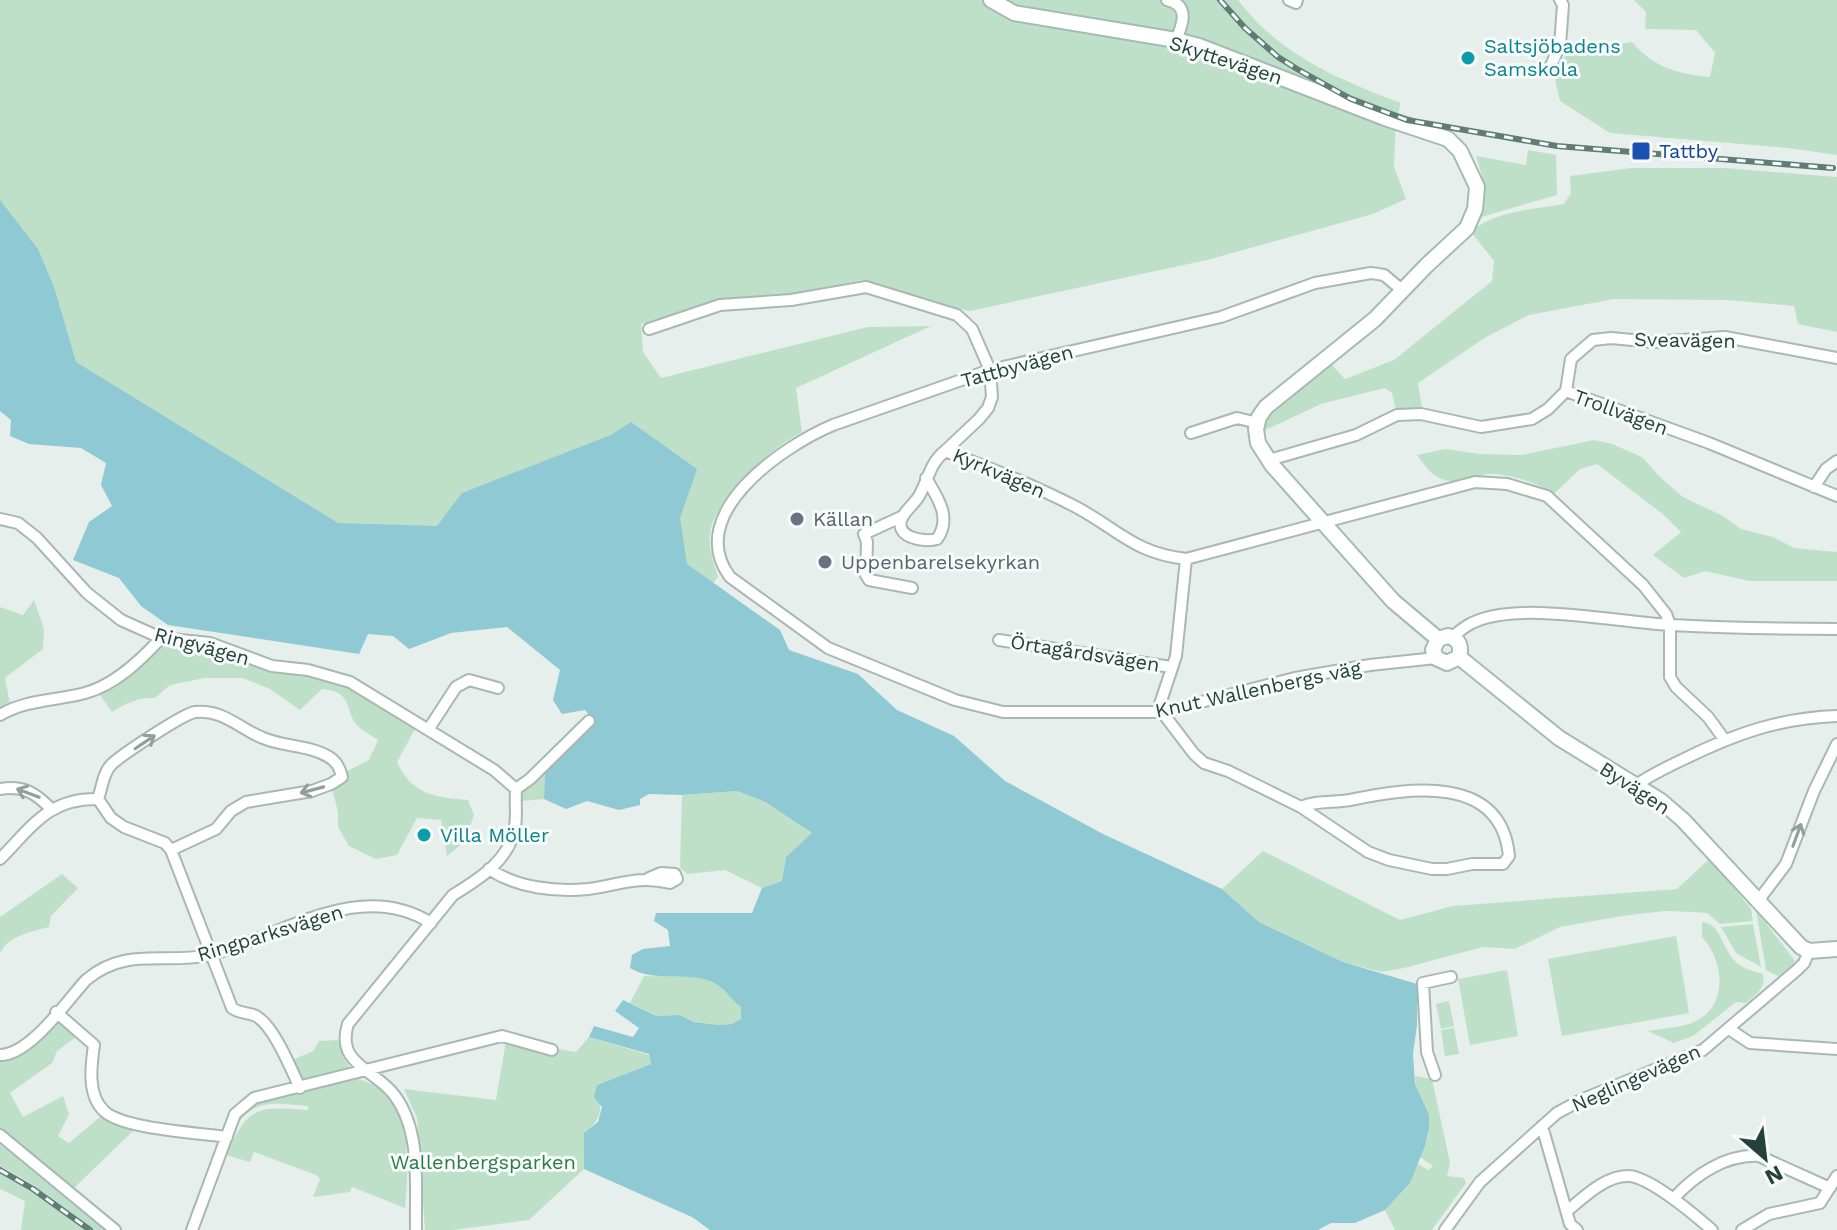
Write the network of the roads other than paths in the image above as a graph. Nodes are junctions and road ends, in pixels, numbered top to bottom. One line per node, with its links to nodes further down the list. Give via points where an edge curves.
1 (991, 0): 6 (street, Skyttevägen, via 1014,13)
2 (1167, 0): 6 (street, via 1178,4 1183,14)
3 (1289, 0): 4 (street)
4 (1297, 0)
5 (1560, 0): 7 (street, via 1560,45)
6 (1176, 40): 8 (street, Skyttevägen, via 1455,145 1474,177 1475,209 1467,228)
7 (1549, 70)
8 (1402, 290): 11 (street, Tattbyvägen, via 1384,275 1355,275 1315,283 1221,317); 13 (street, via 1375,319 1266,407)
9 (649, 329): 11 (street, Kyrkvägen, via 720,305 866,287 957,315 972,329)
10 (1837, 358): 12 (street, Sveavägen, via 1725,337 1593,340 1571,359)
11 (990, 370): 15 (street, Kyrkvägen, via 988,408); 25 (street, Tattbyvägen, via 808,435 776,457 740,492 722,520 717,550)
12 (1566, 391): 16 (street, Trollvägen, via 1532,419 1481,427 1421,414 1397,415 1356,435); 19 (street, Trollvägen)
13 (1258, 423): 14 (street, via 1237,418); 16 (street, via 1258,443)
14 (1191, 433)
15 (945, 451): 18 (street); 24 (street, Kyrkvägen, via 1075,506 1151,552)
16 (1269, 460): 23 (street)
17 (1837, 461): 19 (street)
18 (926, 478): 21 (street); 21 (street, via 943,509 943,531 931,541 908,537)
19 (1814, 487): 20 (street, Trollvägen)
20 (1837, 496)
21 (903, 516): 26 (street, via 864,534 866,575)
22 (0, 519): 29 (street, Ringvägen, via 18,523 37,538 103,607)
23 (1322, 524): 24 (street, Kyrkvägen); 27 (street, Kyrkvägen, via 1475,482 1528,489 1547,496 1643,585); 30 (street, via 1393,601)
24 (1186, 559): 34 (street)
25 (730, 577): 36 (street, Knut Wallenbergs väg, via 828,648 972,706 1034,714)
26 (912, 588)
27 (1670, 625): 28 (street); 30 (street, via 1521,614 1479,620); 41 (street, via 1670,677)
28 (1837, 629)
29 (161, 638): 37 (street, via 141,660 87,693 31,702); 40 (street, Ringvägen, via 210,643 272,666 350,682)
30 (1445, 638): 32 (street, via 1460,646); 33 (street, via 1433,650)
31 (999, 640): 34 (street, Örtagårdsvägen)
32 (1459, 657): 33 (street, via 1447,663); 43 (street, Byvägen, via 1559,738)
33 (1436, 658): 36 (street, Knut Wallenbergs väg, via 1295,678)
34 (1171, 667): 36 (street)
35 (498, 688): 40 (street, via 469,680 456,687)
36 (1162, 712): 47 (street, via 1204,763)
37 (0, 715)
38 (1837, 716): 41 (street, via 1790,720)
39 (589, 721): 45 (street)
40 (428, 730): 45 (street, Ringvägen)
41 (1724, 739): 43 (street)
42 (1837, 744): 53 (street, one-way to 42, via 1786,864)
43 (1635, 786): 53 (street, Byvägen, via 1683,820)
44 (0, 789): 48 (street, one-way to 44, via 38,795 21,788)
45 (516, 789): 51 (street, via 513,836)
46 (98, 799): 48 (street, via 77,799); 49 (street, via 111,818); 49 (street, one-way to 49, via 110,766 193,712 231,719 263,738 320,753 340,768 342,777 331,784 246,802 216,829)
47 (1301, 807): 47 (street, via 1391,791 1449,792 1493,812 1509,856 1503,864 1447,869 1389,860)
48 (51, 809): 50 (street)
49 (171, 850): 57 (street)
50 (0, 859)
51 (489, 869): 52 (street, via 508,880 551,890); 54 (street, via 453,895)
52 (649, 878)
53 (1758, 901): 56 (street, Byvägen)
54 (431, 923): 57 (street, Ringparksvägen, via 407,911 351,908 304,919); 64 (street, via 348,1024 343,1039)
55 (1837, 949): 56 (street)
56 (1809, 951): 60 (street, Neglingevägen, via 1797,970)
57 (212, 954): 59 (street, Ringparksvägen, via 183,960 143,956 96,971); 66 (street, via 232,1008 264,1023)
58 (1451, 977): 65 (street, via 1423,983 1427,1052)
59 (56, 1012): 63 (street, Ringparksvägen, via 29,1044); 69 (street, via 94,1045 90,1073 106,1114 157,1128)
60 (1729, 1029): 61 (street, via 1750,1043); 67 (street, Neglingevägen, via 1693,1055 1581,1100)
61 (1837, 1049)
62 (552, 1050): 64 (street, via 502,1036)
63 (0, 1055)
64 (365, 1072): 66 (street); 76 (street, via 395,1095 413,1132)
65 (1435, 1075)
66 (300, 1088): 69 (street, via 254,1098 235,1114)
67 (1542, 1126): 73 (street); 77 (street, Neglingevägen, via 1482,1181)
68 (0, 1135): 74 (street)
69 (227, 1137): 75 (street)
70 (1837, 1176): 71 (street)
71 (1830, 1188): 72 (street, via 1749,1155 1698,1176); 80 (street, via 1820,1203 1769,1214)
72 (1674, 1198): 73 (street, via 1625,1175); 79 (street)
73 (1567, 1211): 78 (street)
74 (115, 1230)
75 (192, 1230)
76 (416, 1230)
77 (1445, 1230)
78 (1577, 1230)
79 (1712, 1230)
80 (1742, 1230)

